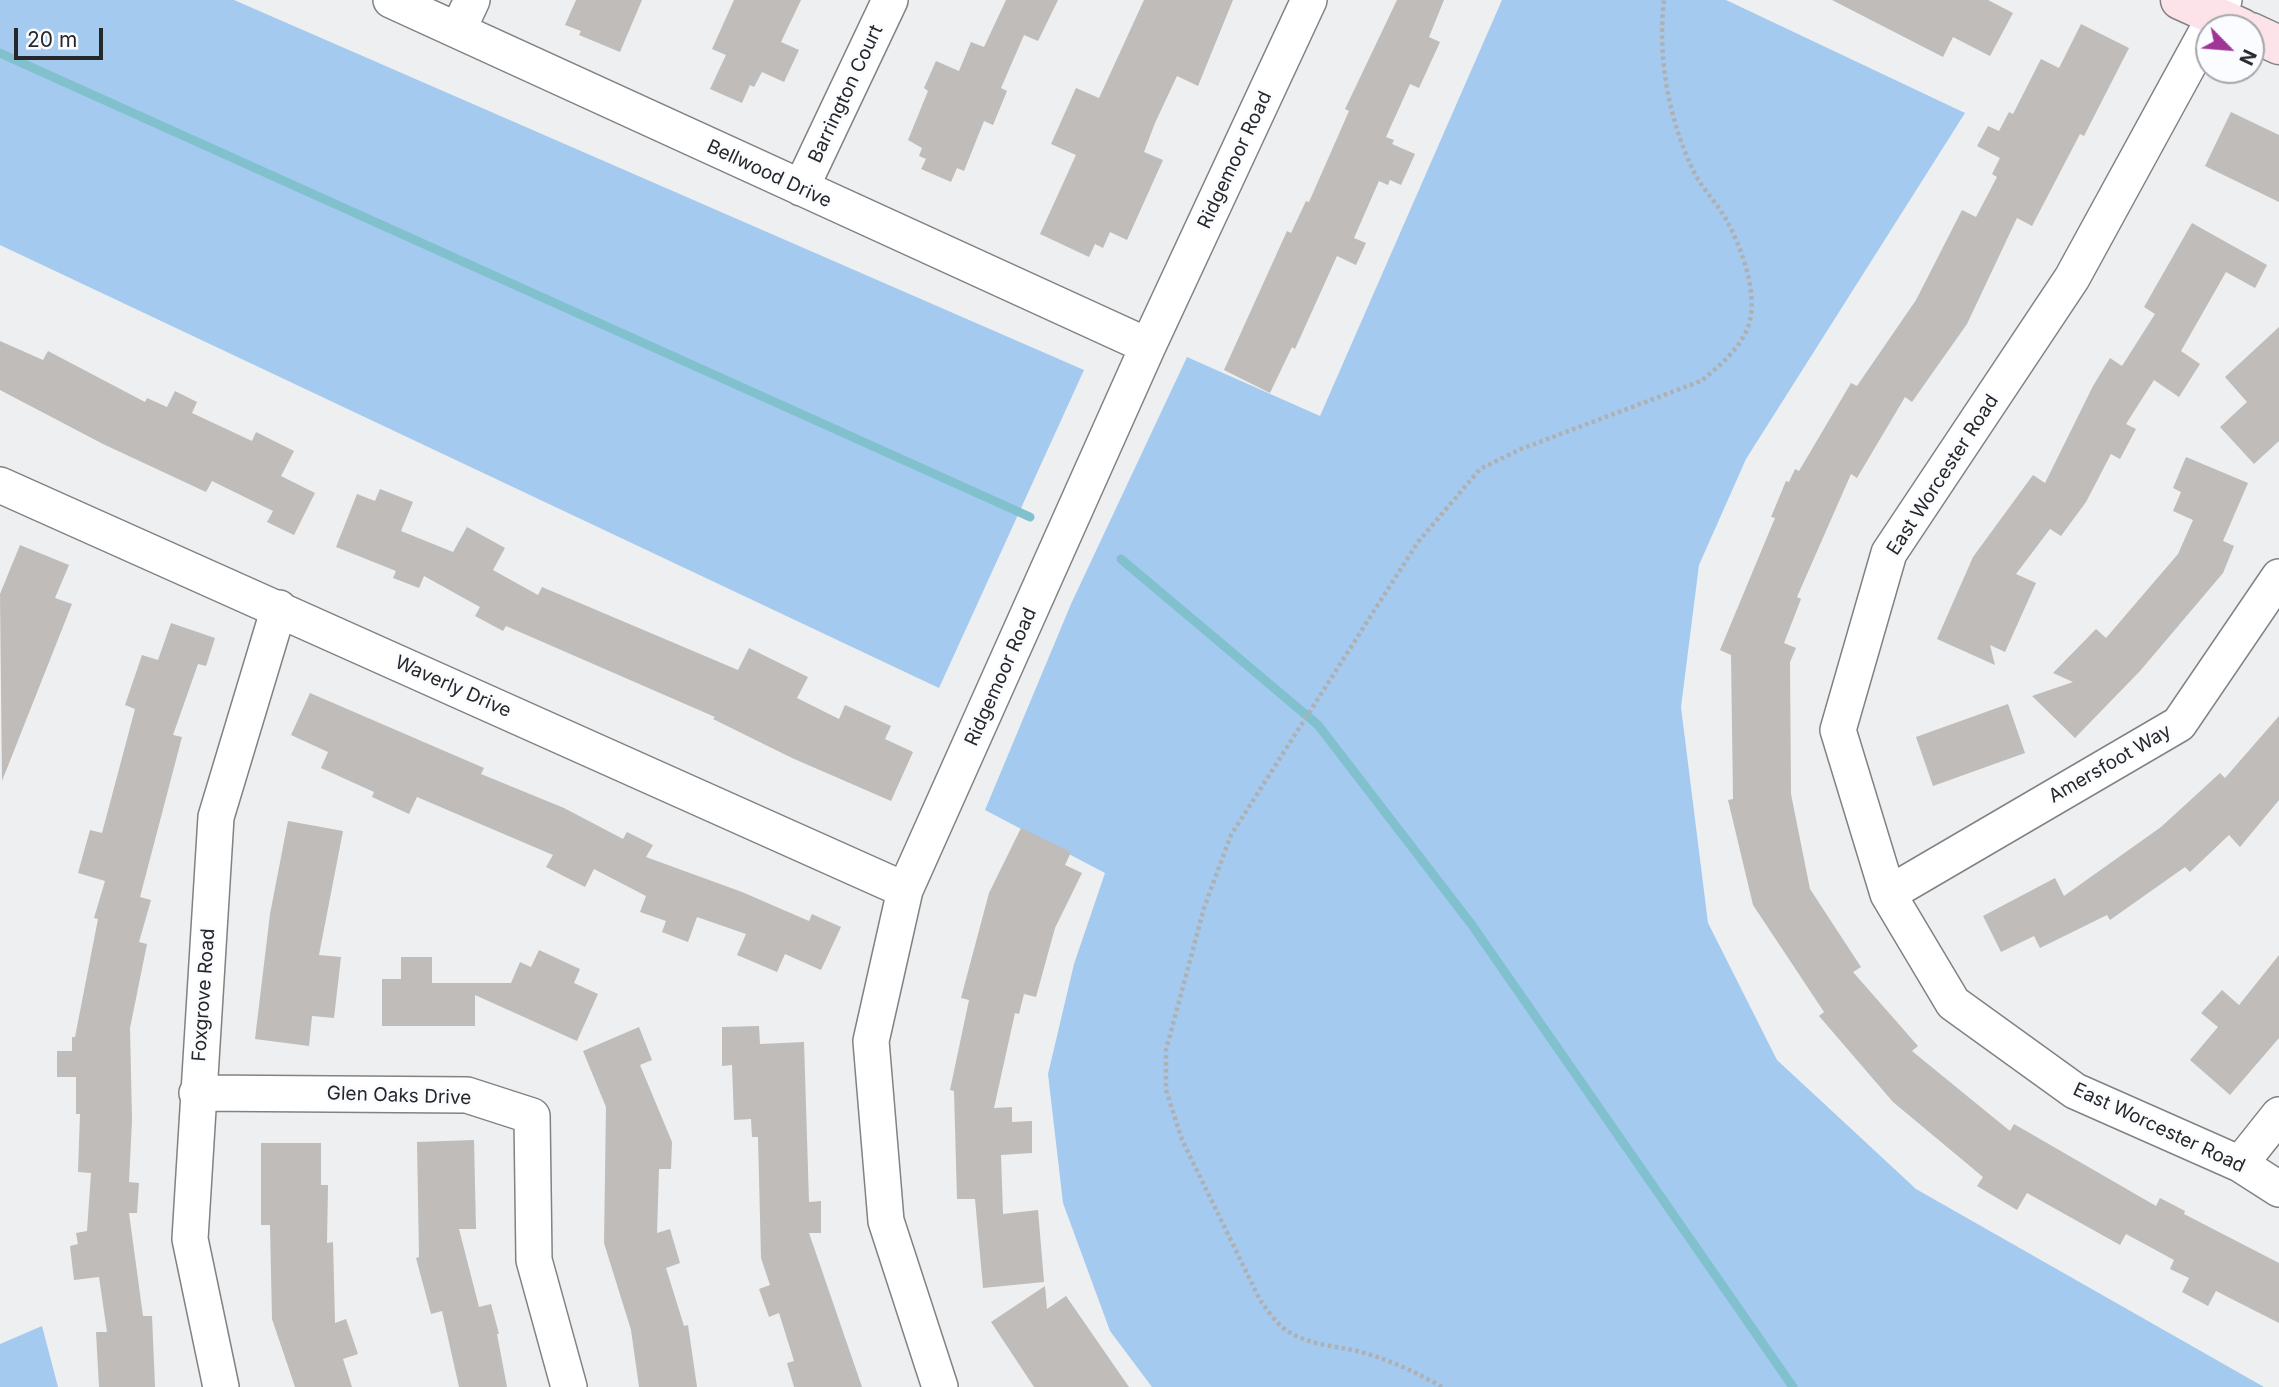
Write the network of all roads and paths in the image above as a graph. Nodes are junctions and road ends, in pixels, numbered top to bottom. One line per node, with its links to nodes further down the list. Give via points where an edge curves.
1 (391, 0): 7 (street, Bellwood Drive)
2 (890, 0): 9 (street, Barrington Court)
3 (1309, 0): 10 (street, Ridgemoor Road)
4 (1664, 0): 23 (path, via 1666,78 1677,131 1695,174 1727,222 1747,275 1751,305 1745,333 1701,381 1479,469 1418,542 1231,835 1204,908 1166,1050 1166,1090 1182,1140 1260,1300 1274,1319 1289,1332 1319,1345 1405,1366)
5 (2180, 0): 6 (main road)
6 (2224, 14)
7 (465, 15): 9 (street, Bellwood Drive)
8 (2195, 69): 15 (street, East Worcester Road, via 2072,278 1889,553 1838,730)
9 (801, 188): 10 (street, Bellwood Drive)
10 (1148, 346): 14 (street, Ridgemoor Road)
11 (0, 485): 13 (street, Waverly Drive)
12 (2279, 577): 15 (street, Amersfoot Way, via 2179,724)
13 (279, 608): 14 (street, Waverly Drive); 16 (street, Foxgrove Road, via 216,817)
14 (905, 890): 22 (street, Ridgemoor Road, via 871,1041 886,1221)
15 (1888, 894): 18 (street, East Worcester Road, via 1953,1003 2075,1091)
16 (197, 1093): 20 (street, Foxgrove Road, via 190,1239); 21 (street, Glen Oaks Drive, via 467,1095 532,1116 534,1260)
17 (2279, 1115): 18 (street)
18 (2240, 1164): 19 (street, East Worcester Road)
19 (2279, 1189)
20 (221, 1387)
21 (569, 1387)
22 (940, 1387)
23 (1442, 1387)

